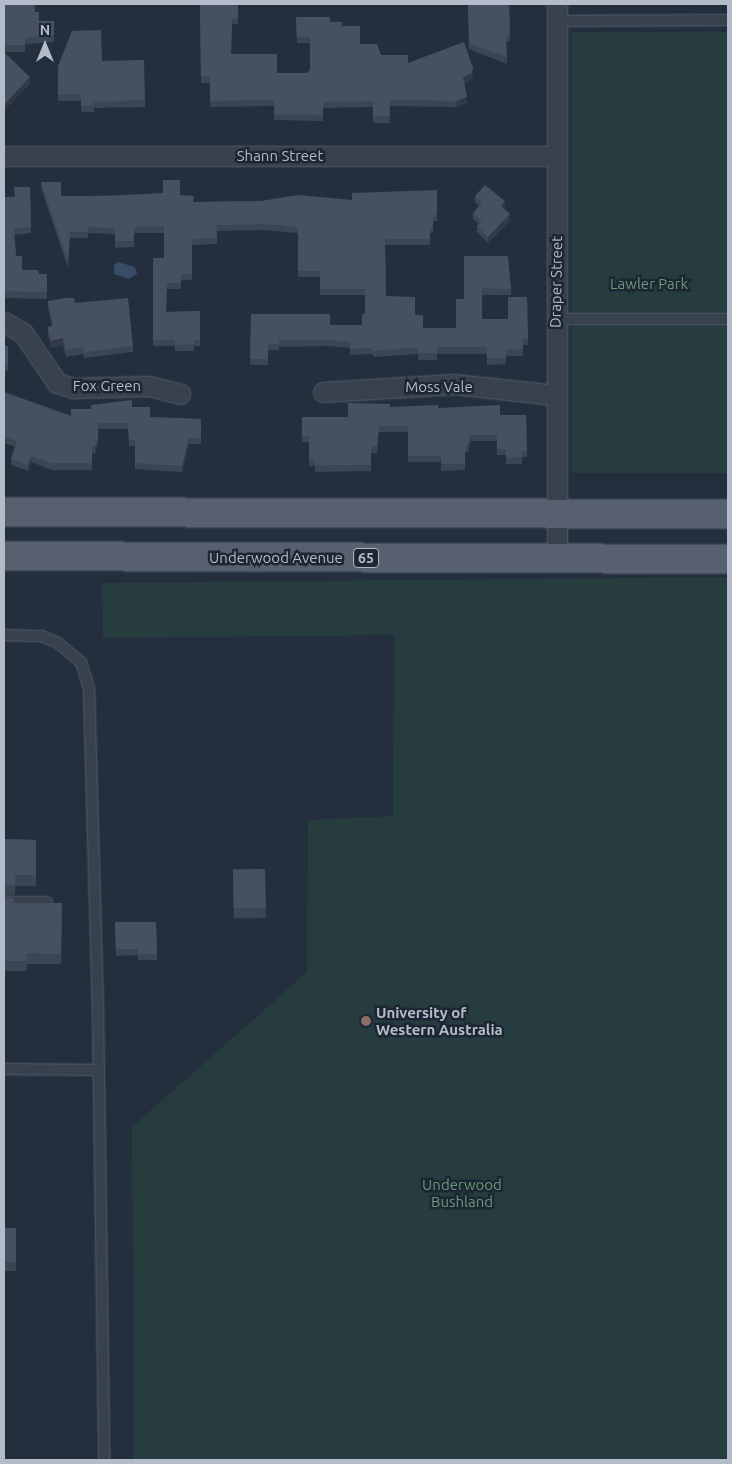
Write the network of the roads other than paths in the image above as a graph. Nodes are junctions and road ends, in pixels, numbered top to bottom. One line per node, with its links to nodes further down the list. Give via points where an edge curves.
1 (557, 12): 2 (lane); 4 (street, Draper Street)
2 (728, 20)
3 (4, 156): 4 (street, Shann Street)
4 (557, 156): 5 (street, Draper Street)
5 (556, 319): 6 (lane); 10 (street, Draper Street)
6 (728, 319)
7 (4, 322): 9 (street, Fox Green, via 23,333 57,383 73,388 149,386)
8 (324, 392): 10 (street, Moss Vale, via 454,384)
9 (180, 394)
10 (555, 395): 13 (street, Draper Street)
11 (4, 512): 13 (main road)
12 (728, 514): 13 (main road)
13 (558, 515): 16 (street, Draper Street)
14 (4, 556): 16 (main road, Underwood Avenue / 65)
15 (728, 559): 16 (main road, Underwood Avenue / 65)
16 (558, 560)
17 (4, 635): 21 (lane, via 42,636 58,643 72,652 87,673 94,807)
18 (4, 902): 19 (lane)
19 (47, 902)
20 (4, 1069): 21 (lane)
21 (99, 1070): 22 (lane)
22 (104, 1460)

